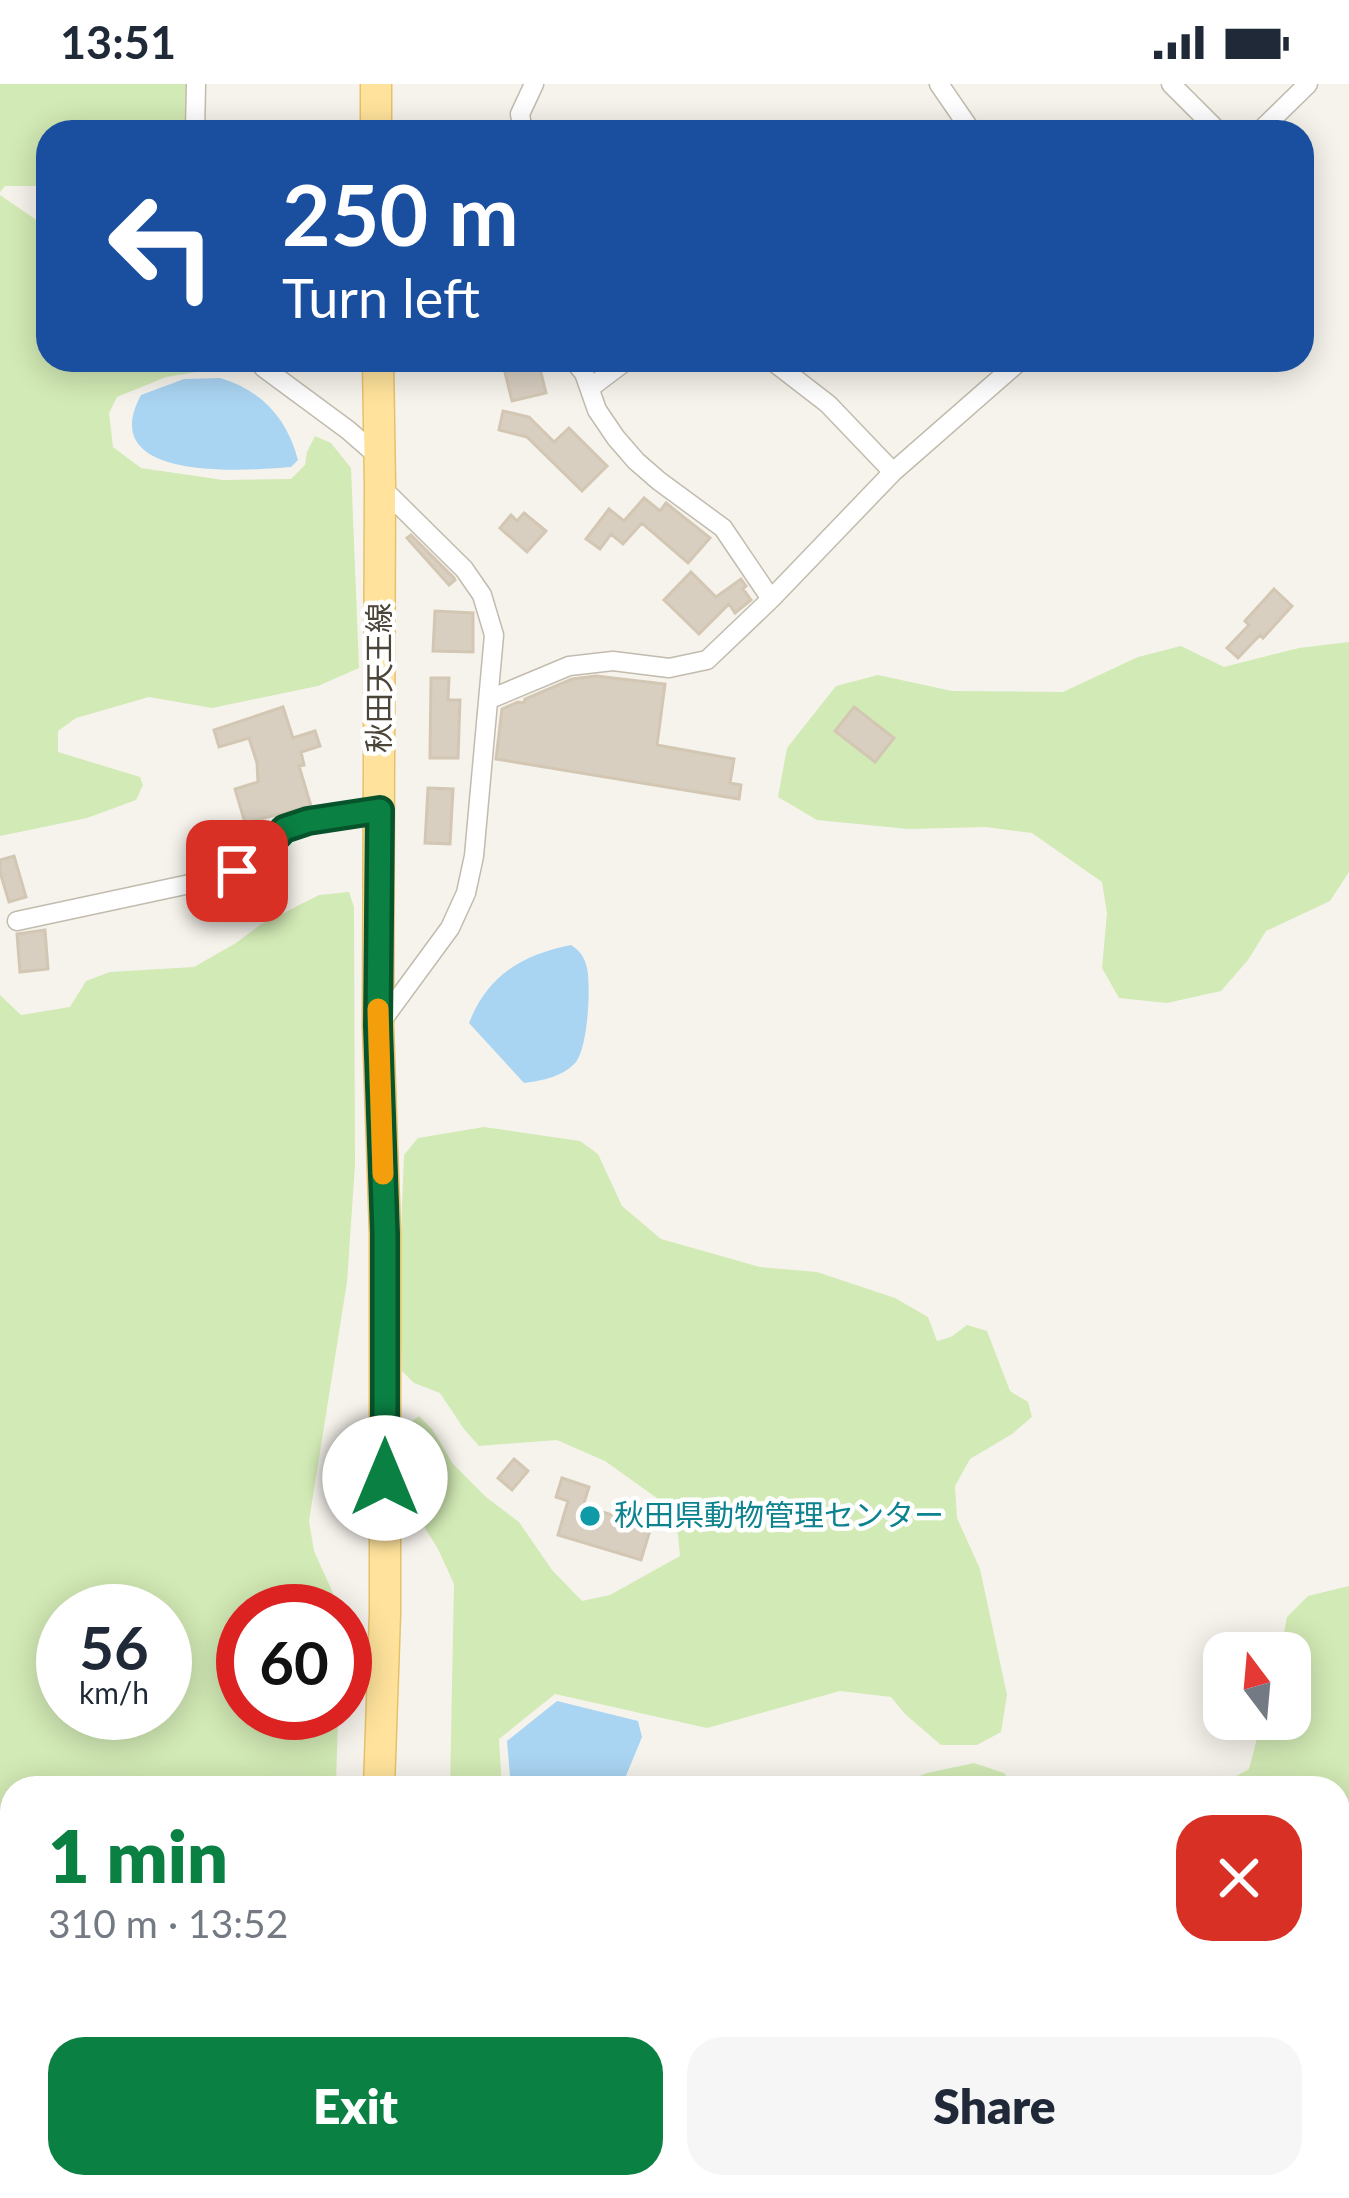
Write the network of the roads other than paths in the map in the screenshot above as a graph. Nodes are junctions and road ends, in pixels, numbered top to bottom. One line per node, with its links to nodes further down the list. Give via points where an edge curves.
1 (196, 84): 7 (street)
2 (376, 84): 8 (main road)
3 (534, 84): 9 (street)
4 (939, 84): 10 (street)
5 (1171, 84): 11 (street)
6 (1307, 84): 12 (street)
7 (194, 120)
8 (376, 120)
9 (521, 120)
10 (964, 120)
11 (1207, 120)
12 (1271, 120)
13 (269, 372): 20 (street, via 348,430)
14 (378, 372): 20 (main road, 秋田天王線)
15 (583, 372): 19 (street)
16 (612, 372): 19 (street)
17 (786, 372): 21 (street)
18 (1007, 372): 21 (street)
19 (590, 388): 22 (street, via 616,438 723,528)
20 (380, 472): 23 (street, via 482,595 494,635); 24 (main road, 秋田天王線)
21 (893, 472): 22 (street)
22 (771, 598): 23 (street, via 707,660 669,668 569,666)
23 (490, 698): 26 (street, via 466,893)
24 (380, 810): 25 (street, via 284,829 237,871 214,879); 26 (main road, 秋田天王線)
25 (17, 921)
26 (378, 1026): 27 (main road, 秋田天王線, via 385,1234)
27 (379, 1776)

